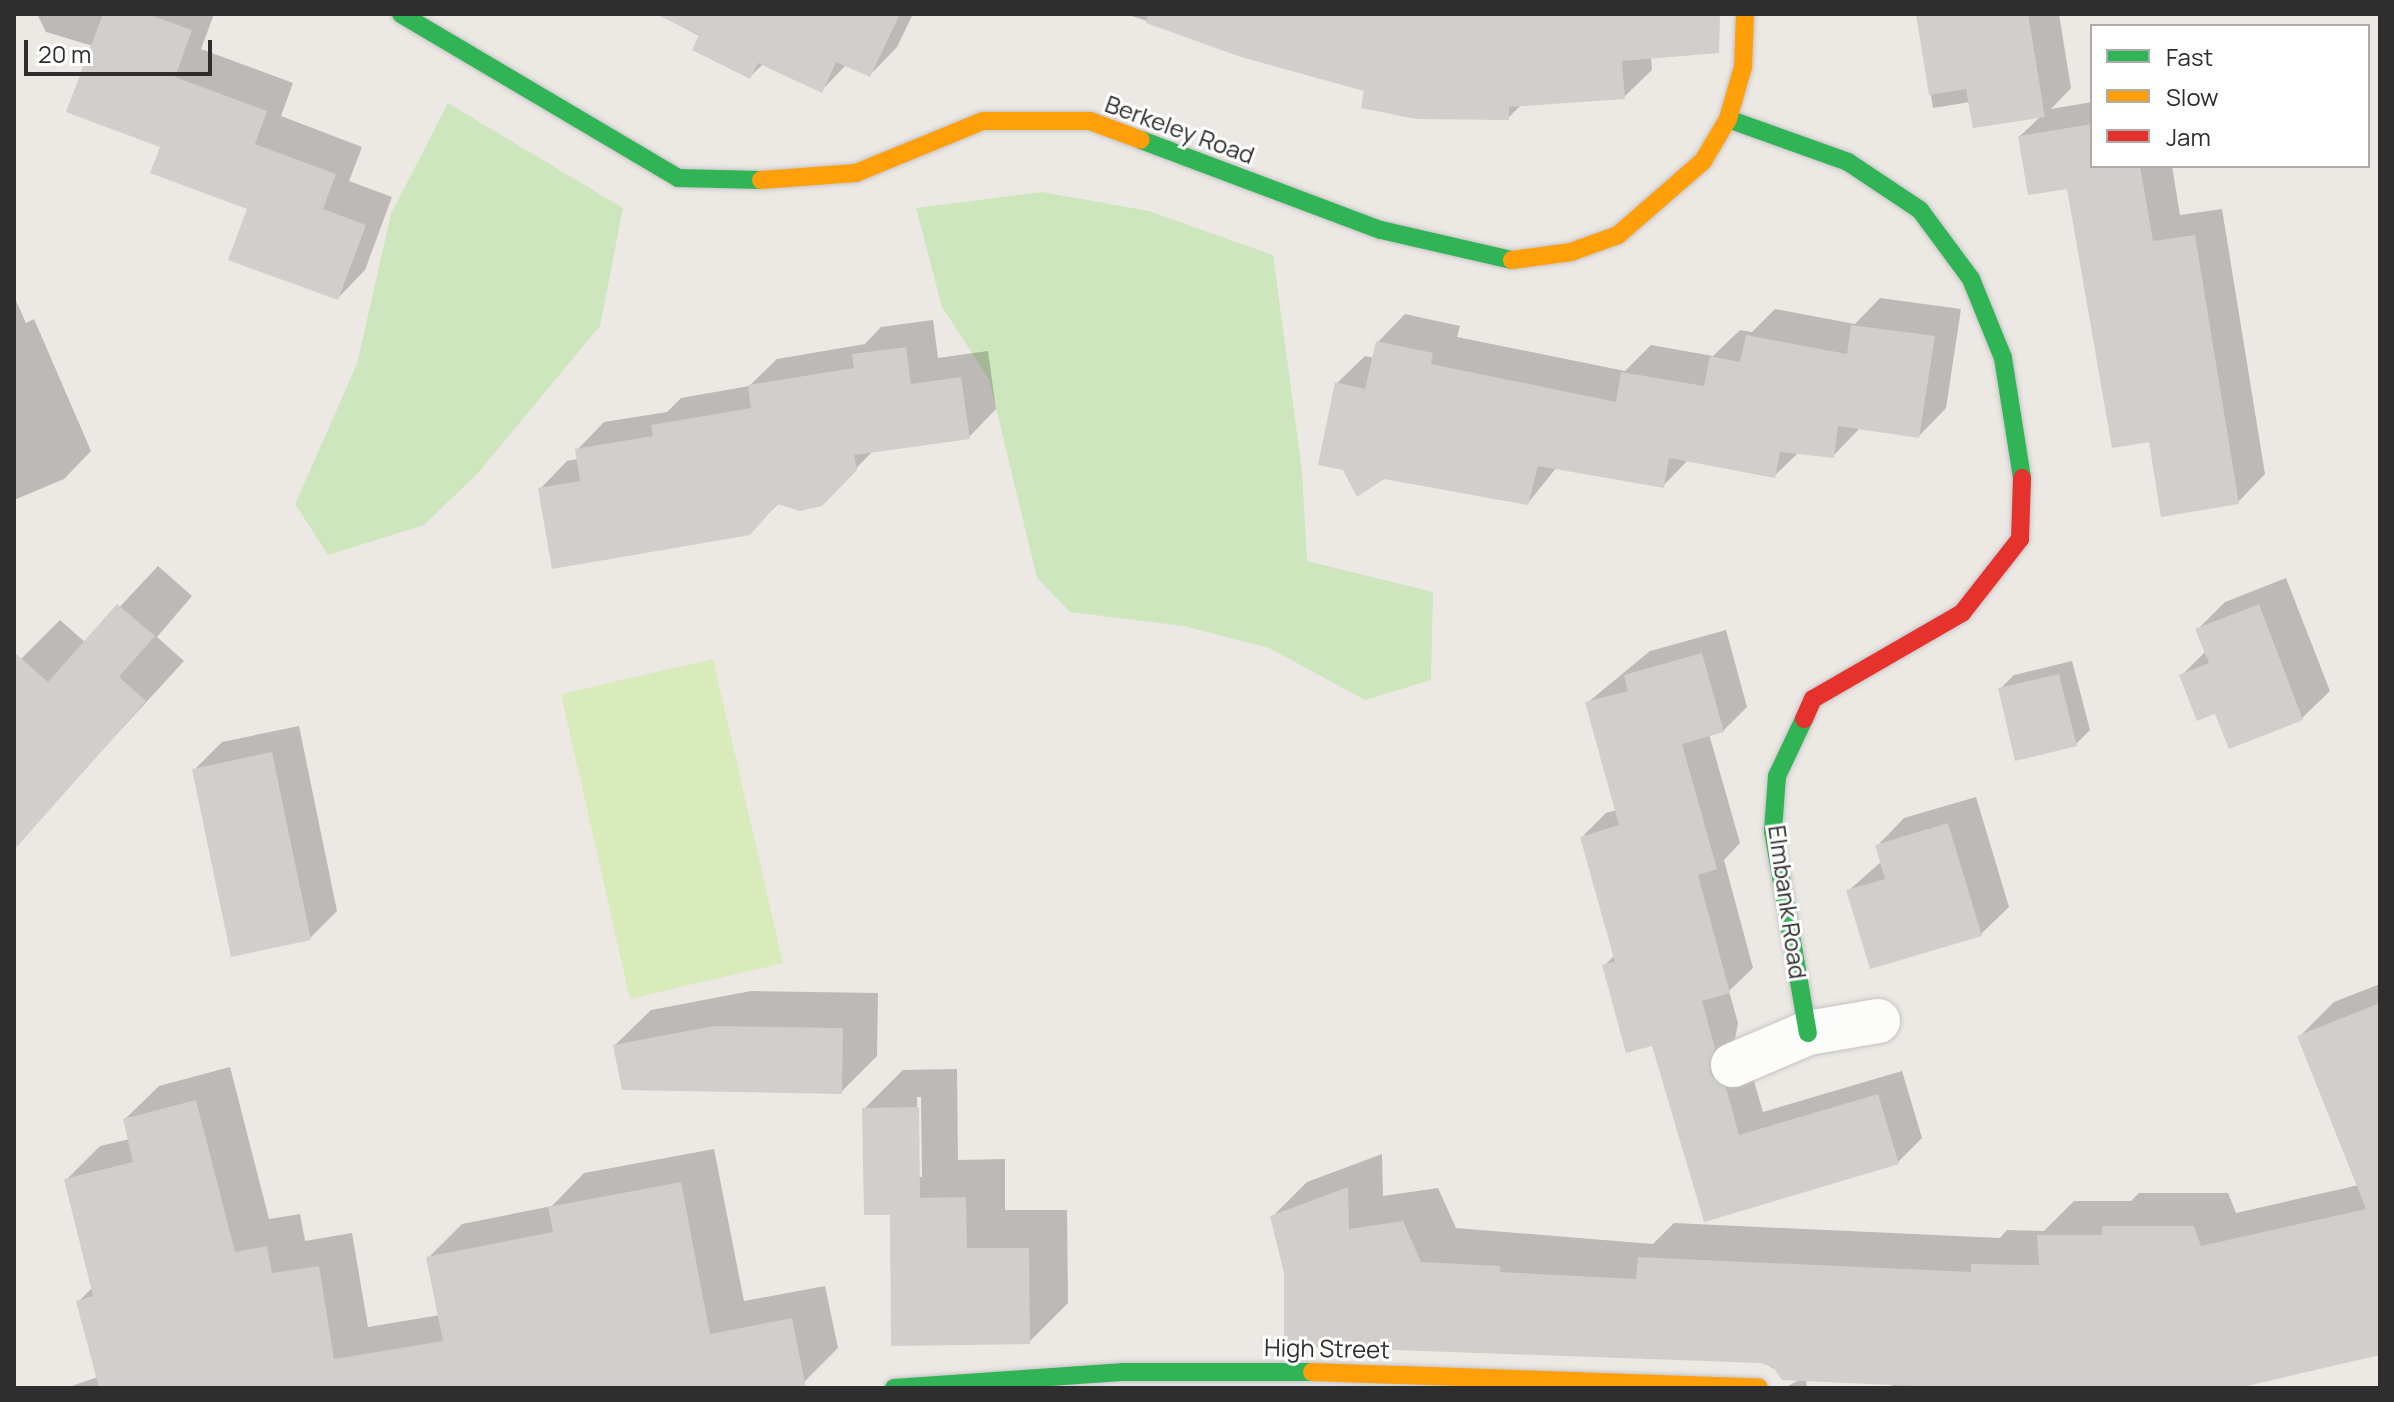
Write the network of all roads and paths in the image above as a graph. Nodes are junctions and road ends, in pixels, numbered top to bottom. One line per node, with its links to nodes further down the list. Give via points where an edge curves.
1 (401, 14): 3 (street, Berkeley Road)
2 (1745, 14): 4 (street, Berkeley Road, via 1743,67)
3 (443, 27): 4 (street, Berkeley Road, via 678,178 788,181 856,173 983,121 1090,121 1381,230 1513,260 1571,252 1618,235 1703,161)
4 (1728, 119): 6 (street, Elmbank Road, via 1848,162 1920,210 1971,279 1997,345 2022,469 2020,539 1962,613 1813,699 1777,776 1773,831)
5 (1878, 1021): 6 (street)
6 (1808, 1033): 7 (street)
7 (1733, 1065)
8 (894, 1388): 9 (street, High Street, via 1124,1372 1245,1370)
9 (1759, 1388)

